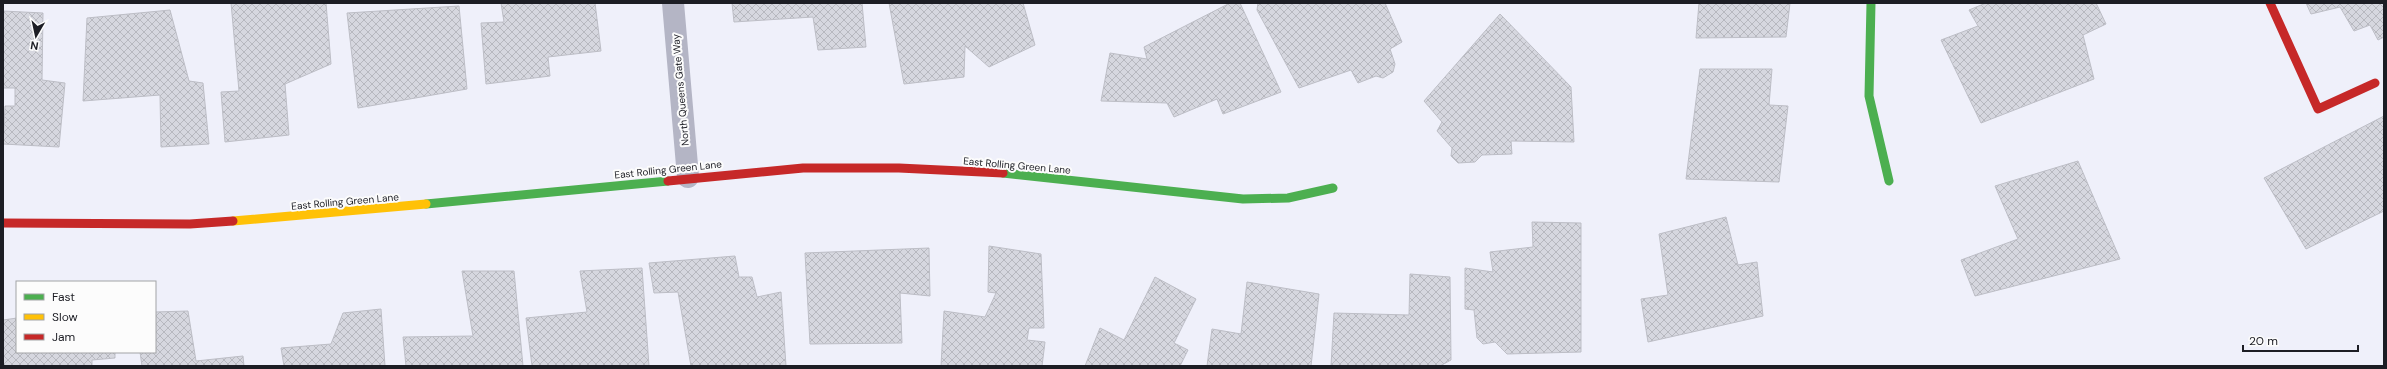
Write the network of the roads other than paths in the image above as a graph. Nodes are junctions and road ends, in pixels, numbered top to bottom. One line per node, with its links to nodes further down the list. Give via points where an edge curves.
1 (673, 3): 5 (street, North Queens Gate Way)
2 (1871, 3): 6 (street, via 1870,96)
3 (2270, 3): 4 (street, via 2318,109)
4 (2375, 83)
5 (688, 178): 7 (street, East Rolling Green Lane, via 803,168 899,168 997,172 1243,199 1288,198); 8 (street, East Rolling Green Lane, via 404,207 213,222 116,225)
6 (1889, 181)
7 (1333, 188)
8 (3, 223)

